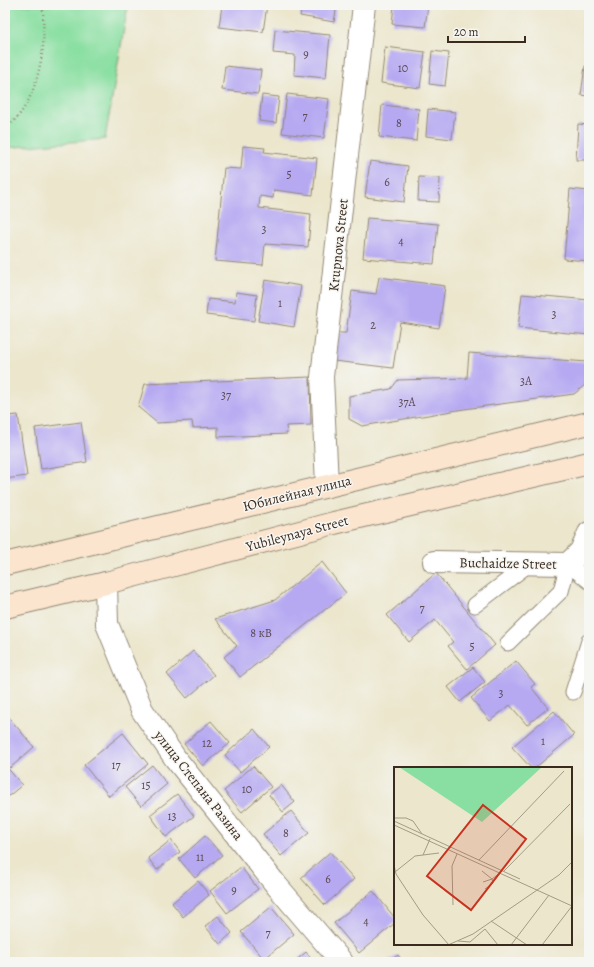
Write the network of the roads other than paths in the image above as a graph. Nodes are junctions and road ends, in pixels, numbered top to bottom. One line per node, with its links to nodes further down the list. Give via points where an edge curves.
1 (364, 5): 4 (street, Krupnova Street, via 322,377)
2 (589, 423): 4 (main road, Юбилейная улица)
3 (589, 463): 11 (main road, Yubileynaya Street, via 334,523)
4 (327, 485): 7 (main road, Юбилейная улица)
5 (589, 533): 9 (street, Buchaidze Street, via 581,550)
6 (434, 562): 8 (street, Buchaidze Street)
7 (5, 564)
8 (529, 564): 9 (street, Buchaidze Street); 12 (lane)
9 (568, 564): 10 (lane); 15 (lane, via 561,591)
10 (589, 582)
11 (106, 583): 13 (main road, Yubileynaya Street); 17 (street, улица Степана Разина, via 107,624 142,710 180,764 277,886)
12 (475, 606)
13 (5, 607)
14 (589, 641): 16 (lane)
15 (508, 643)
16 (574, 692)
17 (342, 962)

